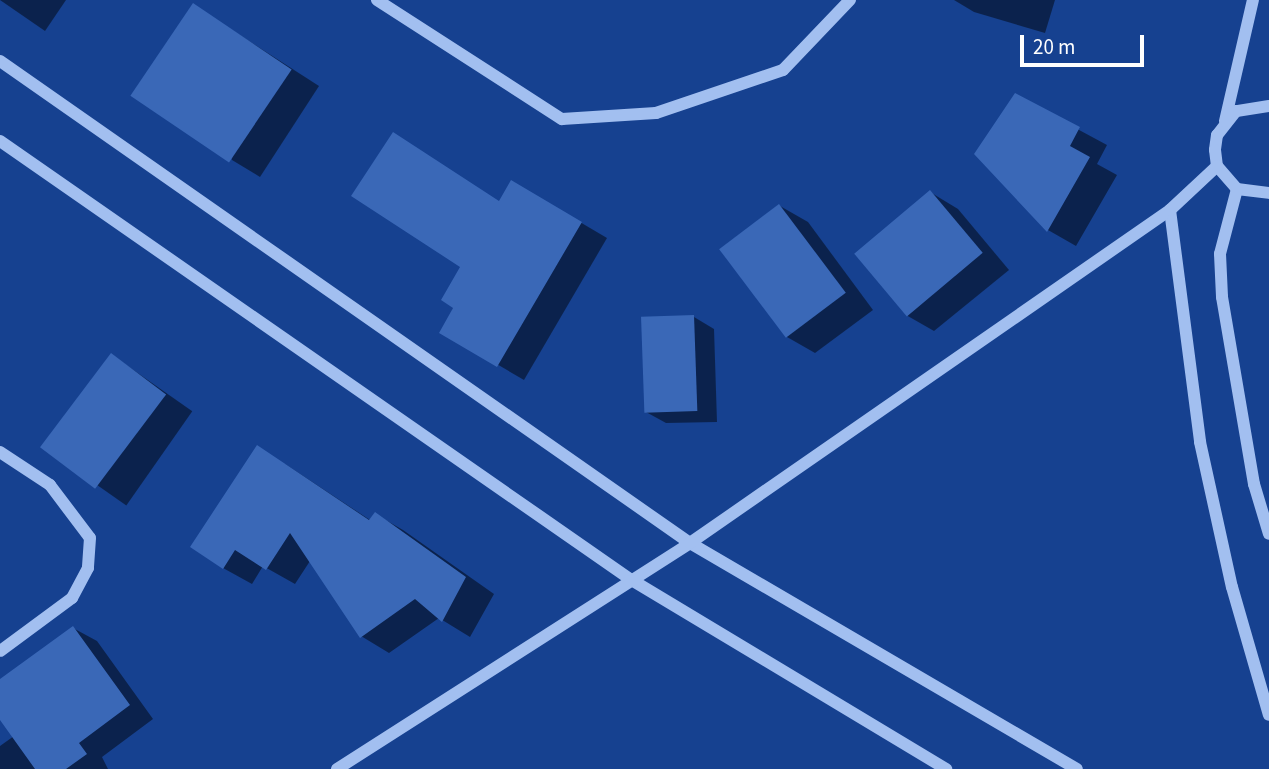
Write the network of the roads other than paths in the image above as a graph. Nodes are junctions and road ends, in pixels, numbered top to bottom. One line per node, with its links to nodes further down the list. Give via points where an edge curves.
1 (377, 0): 5 (street)
2 (402, 0): 5 (street)
3 (850, 0): 5 (street, via 783,70 656,113 562,119)
4 (1253, 0): 8 (street)
5 (401, 15)
6 (0, 61): 16 (street)
7 (1269, 106): 8 (street, via 1250,106)
8 (1225, 121): 10 (street, via 1217,135)
9 (0, 141): 17 (street)
10 (1217, 166): 11 (street); 13 (street)
11 (1237, 189): 12 (street); 15 (street, via 1220,254 1222,297 1254,484)
12 (1269, 192)
13 (1170, 211): 16 (street); 19 (street, via 1200,442 1232,587)
14 (0, 452): 18 (street, via 50,485 90,538 88,568 72,598)
15 (1269, 534)
16 (690, 543): 17 (street); 22 (street)
17 (630, 579): 20 (street); 21 (street)
18 (0, 651)
19 (1269, 715)
20 (337, 769)
21 (946, 769)
22 (1077, 769)

